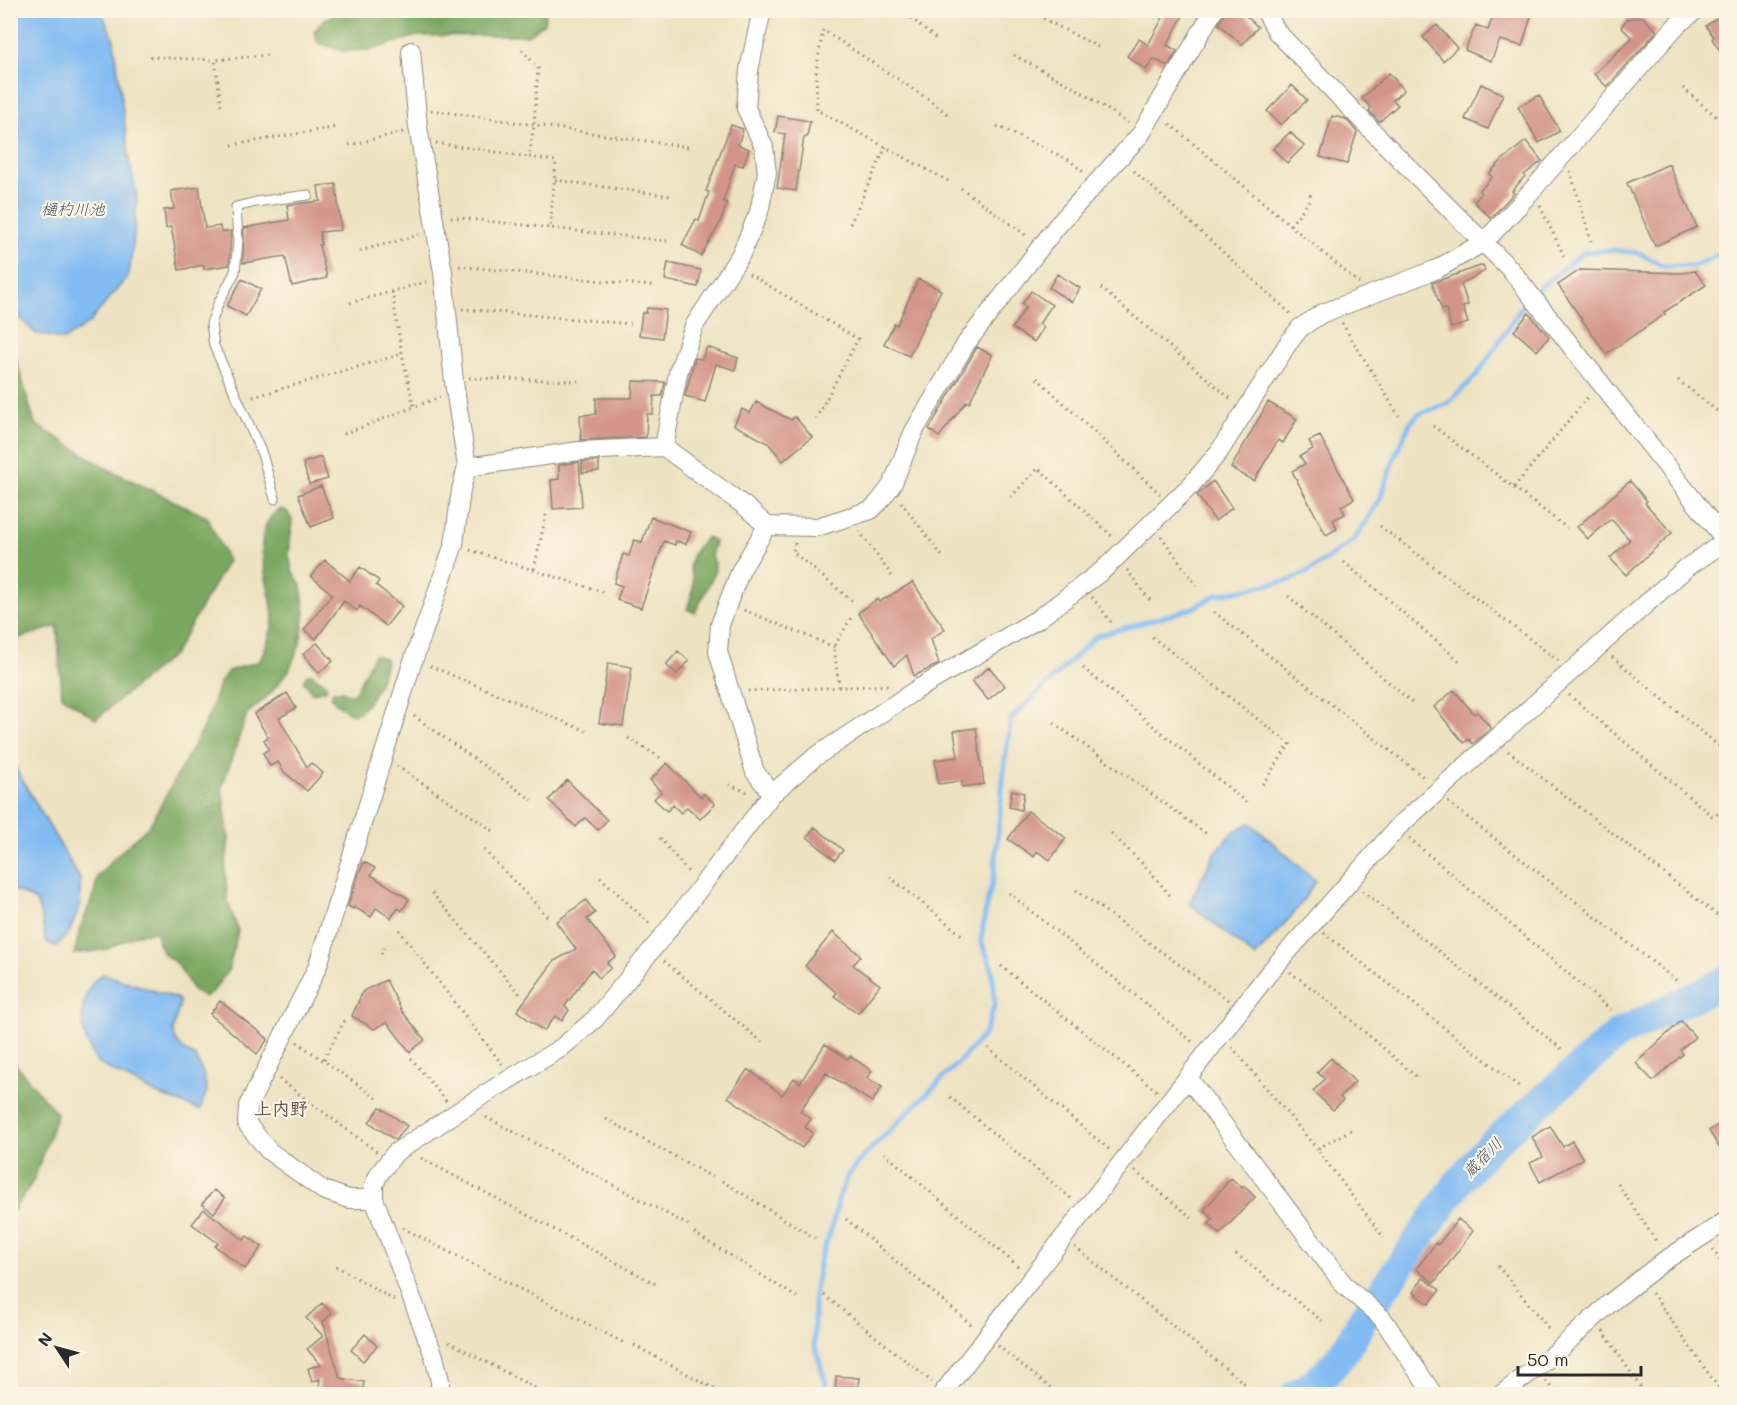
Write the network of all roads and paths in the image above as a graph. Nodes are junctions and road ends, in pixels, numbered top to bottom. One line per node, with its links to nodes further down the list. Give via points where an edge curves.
1 (762, 10): 80 (street, via 749,70 746,108 764,147 767,173 759,213 741,254 694,326 678,373)
2 (902, 10): 7 (path)
3 (1214, 10): 88 (street, via 1141,134 1057,226 967,342 914,431 892,485 879,502 870,510 817,527)
4 (1265, 10): 50 (street, via 1277,32)
5 (1696, 10): 50 (street, via 1676,26)
6 (1038, 16): 8 (path)
7 (938, 41)
8 (1098, 47)
9 (522, 50): 20 (path, via 538,68)
10 (411, 51): 25 (street)
11 (268, 55): 14 (path)
12 (1014, 55): 23 (path, via 1077,89)
13 (150, 57): 14 (path)
14 (215, 60): 16 (path)
15 (1683, 88): 21 (path)
16 (221, 105)
17 (426, 109): 20 (path)
18 (950, 116): 30 (path, via 823,30 816,71 817,110)
19 (1170, 124): 44 (path)
20 (534, 125): 29 (path); 31 (path)
21 (1726, 125)
22 (997, 126): 34 (path, via 1069,160)
23 (1132, 126)
24 (337, 127): 27 (path)
25 (418, 128): 28 (path); 81 (street, via 442,272)
26 (430, 143): 31 (path)
27 (232, 145)
28 (349, 145)
29 (688, 147)
30 (886, 147): 36 (path); 43 (path)
31 (529, 157): 35 (path, via 556,160)
32 (1568, 166): 49 (path)
33 (1134, 171): 62 (path)
34 (1087, 174)
35 (555, 180): 40 (path); 45 (path)
36 (948, 181)
37 (961, 188): 47 (path)
38 (1311, 192): 44 (path)
39 (308, 195): 86 (lane, via 236,207 235,272 211,324 214,346 262,454)
40 (671, 196)
41 (1537, 200): 52 (path)
42 (442, 216): 45 (path)
43 (850, 224)
44 (1290, 225): 56 (path)
45 (550, 228): 48 (path)
46 (428, 233): 51 (path)
47 (1033, 240)
48 (667, 241)
49 (1591, 241)
50 (1484, 242): 94 (street, via 1510,269); 136 (street, via 1437,269 1321,315 1300,328 1219,452 1192,484 1103,570 1038,619 916,690 815,757)
51 (360, 251)
52 (1564, 256)
53 (451, 266): 57 (path)
54 (743, 270): 77 (path, via 858,339)
55 (435, 280): 59 (path)
56 (1360, 284)
57 (651, 286)
58 (1101, 288): 73 (path)
59 (392, 292): 60 (path); 65 (path)
60 (350, 303)
61 (455, 309): 64 (path)
62 (1293, 316)
63 (1339, 318): 75 (path)
64 (631, 324)
65 (402, 354): 72 (path); 74 (path)
66 (463, 378): 69 (path)
67 (1037, 378): 85 (path)
68 (1678, 380): 76 (path)
69 (578, 381)
70 (1593, 390): 82 (path)
71 (449, 394): 74 (path)
72 (253, 397)
73 (1240, 406)
74 (414, 407): 79 (path)
75 (1399, 416)
76 (1726, 418)
77 (816, 419)
78 (1433, 426): 82 (path)
79 (344, 434)
80 (664, 447): 81 (street, via 579,451); 88 (street)
81 (467, 467): 200 (street, via 454,544 411,667 317,968 248,1106 247,1124 269,1151 323,1190 349,1199)
82 (1514, 487): 91 (path)
83 (896, 495): 97 (path)
84 (1011, 497): 95 (path, via 1038,468)
85 (1164, 497)
86 (275, 499)
87 (546, 515): 100 (path)
88 (767, 526): 136 (street, via 741,570 729,600 720,625 718,652 755,772)
89 (1380, 526): 117 (path)
90 (856, 527): 101 (path)
91 (1567, 528)
92 (1158, 532): 102 (path)
93 (796, 535): 106 (path, via 793,552)
94 (1726, 541): 182 (street, via 1686,568 1399,826 1268,974)
95 (1120, 543)
96 (463, 548): 100 (path)
97 (942, 556)
98 (1344, 562): 115 (path)
99 (1123, 564): 107 (path)
100 (534, 570): 103 (path)
101 (892, 576)
102 (1199, 589)
103 (603, 592)
104 (1089, 593): 111 (path)
105 (1288, 596): 123 (path)
106 (852, 601)
107 (1152, 603)
108 (736, 607): 113 (path)
109 (1214, 612): 132 (path)
110 (851, 618): 113 (path)
111 (1112, 622)
112 (1152, 638): 134 (path, via 1290,744)
113 (834, 647): 120 (path)
114 (1611, 656): 129 (path)
115 (1462, 663)
116 (424, 664): 126 (path)
117 (1565, 666)
118 (1083, 668): 139 (path)
119 (899, 684): 120 (path)
120 (839, 687): 121 (path)
121 (738, 691)
122 (1567, 693): 140 (path, via 1712,816)
123 (1415, 705)
124 (408, 711): 138 (path)
125 (1054, 723): 143 (path)
126 (586, 731)
127 (628, 738): 130 (path)
128 (1506, 749): 156 (path)
129 (1726, 751)
130 (661, 758)
131 (392, 762): 141 (path)
132 (1429, 782)
133 (729, 785): 135 (path)
134 (1260, 788)
135 (750, 793)
136 (772, 794): 200 (street, via 595,1019 561,1048 395,1153 379,1174)
137 (1444, 799): 166 (path)
138 (532, 800)
139 (1247, 803)
140 (1726, 811)
141 (495, 832)
142 (1112, 833): 154 (path)
143 (1208, 835)
144 (1406, 836): 169 (path)
145 (660, 838): 149 (path)
146 (484, 850): 155 (path)
147 (600, 877): 158 (path)
148 (890, 877): 160 (path)
149 (695, 879)
150 (1359, 888): 176 (path)
151 (1076, 890): 168 (path)
152 (432, 893): 167 (path)
153 (1009, 893): 175 (path)
154 (1172, 898)
155 (549, 918)
156 (1726, 922)
157 (399, 930): 179 (path)
158 (657, 931)
159 (1324, 933): 183 (path)
160 (963, 936)
161 (384, 948): 162 (path)
162 (381, 954)
163 (663, 960): 172 (path)
164 (1001, 966): 185 (path)
165 (1289, 971): 181 (path)
166 (1677, 981)
167 (520, 994)
168 (1236, 1005)
169 (1611, 1010)
170 (346, 1018): 178 (path)
171 (297, 1042): 178 (path)
172 (762, 1042)
173 (1228, 1042): 191 (path)
174 (988, 1048): 194 (path)
175 (1201, 1049)
176 (1563, 1050)
177 (411, 1058): 187 (path)
178 (324, 1059): 186 (path)
179 (505, 1068)
180 (270, 1072): 193 (path)
181 (1418, 1078)
182 (1189, 1079): 233 (street); 238 (street, via 1345,1286 1382,1318)
183 (1521, 1088)
184 (950, 1097): 201 (path)
185 (1164, 1097)
186 (377, 1098)
187 (450, 1106)
188 (486, 1117): 205 (path)
189 (606, 1119): 197 (path)
190 (1351, 1130): 191 (path)
191 (1317, 1149): 209 (path)
192 (884, 1152): 217 (path)
193 (378, 1153)
194 (1118, 1156)
195 (421, 1158): 218 (path)
196 (1131, 1167): 202 (path)
197 (714, 1178)
198 (722, 1180): 208 (path)
199 (1618, 1184): 212 (path)
200 (374, 1199): 234 (street, via 434,1356)
201 (1079, 1205)
202 (1192, 1218)
203 (846, 1219): 225 (path)
204 (1726, 1221): 239 (street, via 1655,1268)
205 (688, 1225)
206 (399, 1226): 228 (path)
207 (694, 1233): 221 (path)
208 (815, 1238)
209 (1384, 1238)
210 (1071, 1244): 232 (path)
211 (1709, 1244): 216 (path)
212 (1660, 1247)
213 (1236, 1254): 223 (path)
214 (336, 1266): 222 (path)
215 (1498, 1266): 226 (path)
216 (1726, 1270)
217 (1024, 1271)
218 (656, 1284)
219 (1647, 1286): 242 (path)
220 (824, 1295): 233 (path)
221 (798, 1298)
222 (398, 1302)
223 (1322, 1321)
224 (1598, 1324): 241 (path)
225 (976, 1329)
226 (1550, 1330)
227 (449, 1342): 235 (path)
228 (624, 1343)
229 (994, 1343): 237 (path)
230 (634, 1345): 236 (path)
231 (1542, 1374): 240 (path)
232 (1245, 1384)
233 (937, 1388)
234 (440, 1395)
235 (546, 1395)
236 (724, 1395)
237 (1058, 1395)
238 (1433, 1395)
239 (1502, 1395)
240 (1556, 1395)
241 (1645, 1395)
242 (1723, 1395)

